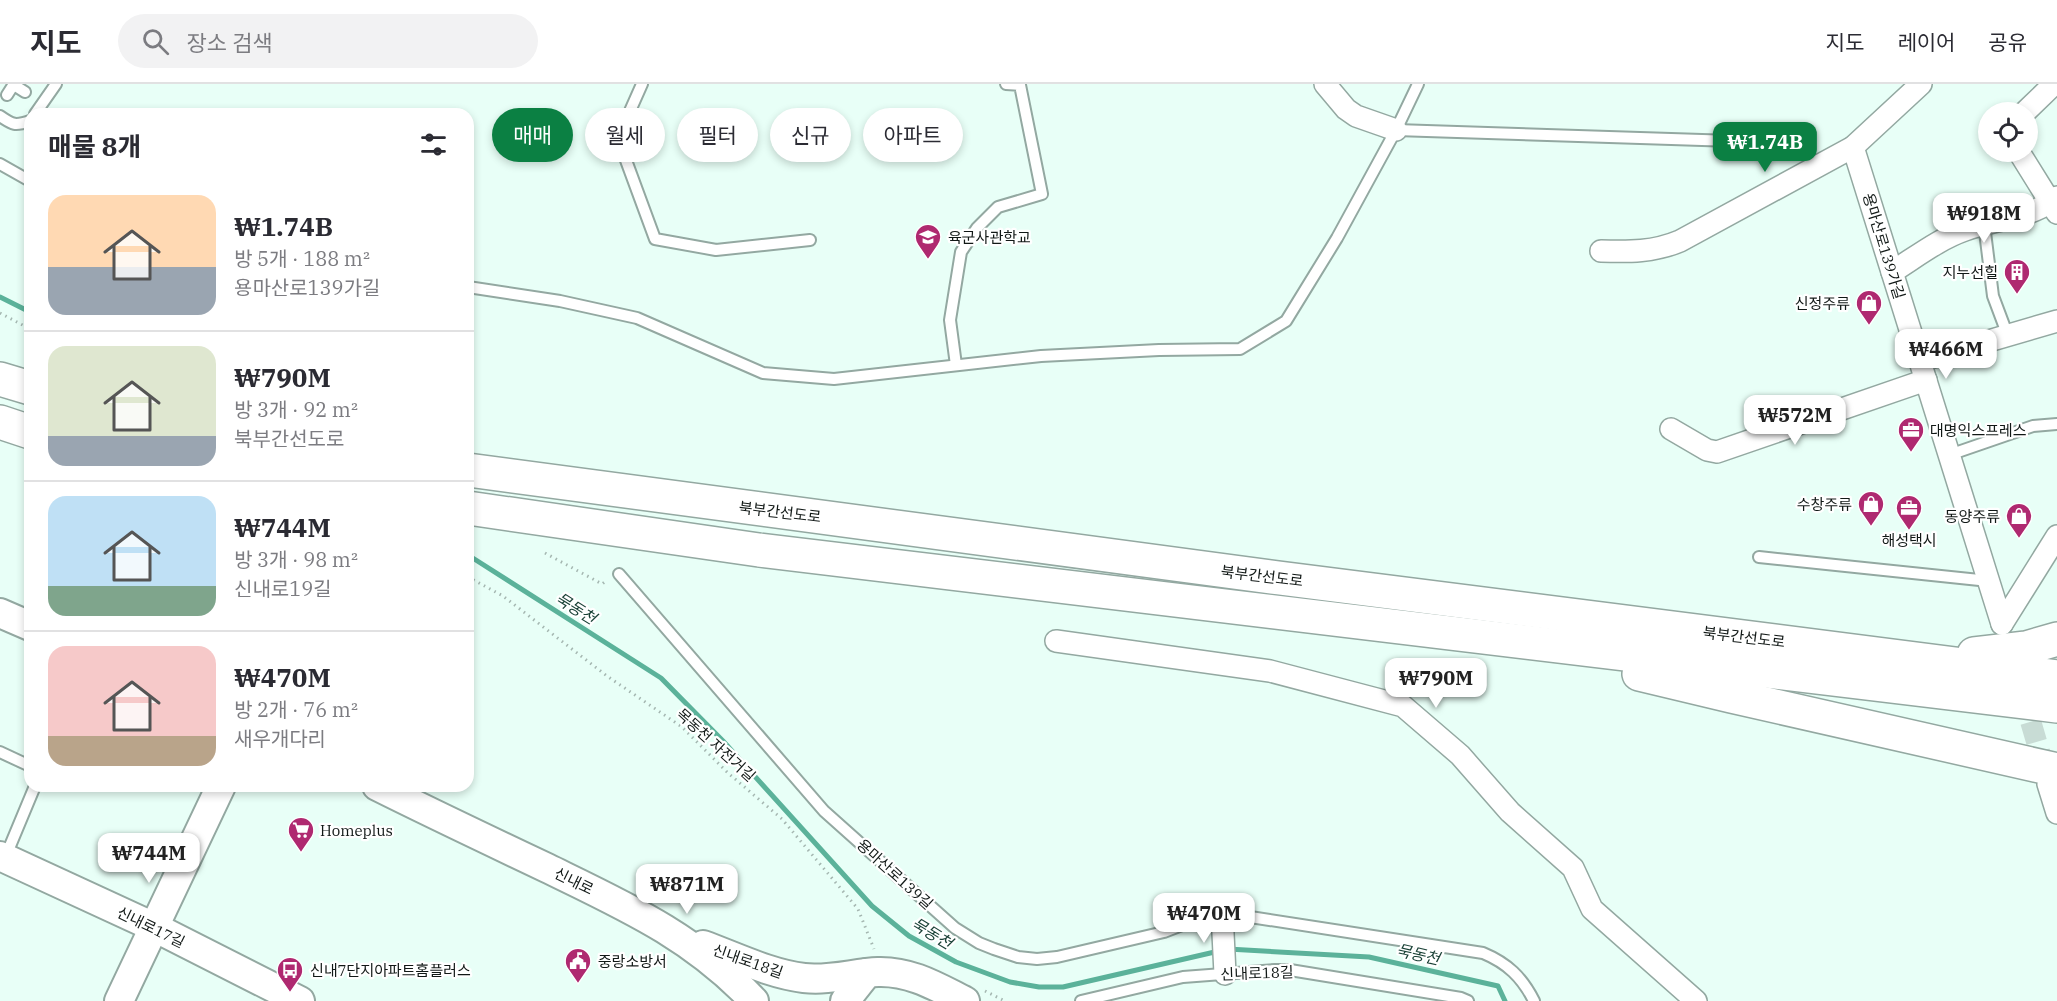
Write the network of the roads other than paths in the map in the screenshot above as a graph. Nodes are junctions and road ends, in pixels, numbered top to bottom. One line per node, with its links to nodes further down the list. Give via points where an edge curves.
1 (56, 84): 12 (lane)
2 (642, 84): 23 (lane, via 620,144 656,239 716,250)
3 (1006, 84): 29 (lane, via 1020,86 1042,194 998,207 977,228 962,252 950,320)
4 (1325, 84): 15 (street, via 1356,116)
5 (1418, 84): 15 (lane)
6 (1921, 84): 17 (street)
7 (14, 85): 9 (lane); 10 (lane)
8 (2055, 85): 11 (street)
9 (25, 92)
10 (7, 95)
11 (2036, 102)
12 (39, 108)
13 (0, 116): 14 (lane, via 12,124)
14 (24, 123)
15 (1396, 130): 16 (lane); 29 (lane, via 1286,321 1240,349 1041,356)
16 (1764, 142)
17 (1853, 147): 24 (street, via 1665,248 1635,253); 25 (street, 용마산로139가길)
18 (2026, 162): 21 (street)
19 (0, 164): 20 (lane)
20 (24, 178)
21 (2055, 205): 22 (street)
22 (1984, 224): 25 (street, via 1952,236); 28 (lane, via 1994,296)
23 (810, 240)
24 (1601, 251)
25 (1892, 272): 30 (street, 용마산로139가길)
26 (474, 288): 29 (lane, via 637,318 763,373 834,379)
27 (2057, 321): 28 (street)
28 (2008, 336): 30 (street)
29 (956, 365)
30 (1923, 371): 35 (street, via 1717,452); 37 (street, 용마산로139가길)
31 (0, 379): 32 (highway)
32 (24, 385)
33 (0, 422): 36 (highway)
34 (2057, 424): 37 (lane, via 2033,426)
35 (1671, 429)
36 (24, 430)
37 (1950, 455): 43 (street, 용마산로139가길)
38 (474, 471): 49 (highway, 북부간선도로)
39 (474, 509): 48 (highway, 북부간선도로, via 759,550)
40 (2057, 536): 43 (street, 용마산로139가길, via 2002,624)
41 (1759, 557): 43 (lane)
42 (618, 574): 60 (lane, 용마산로139길, via 824,810 956,928 979,943 1018,957 1057,957 1164,932 1206,915)
43 (1989, 581)
44 (0, 613): 45 (street)
45 (24, 623)
46 (2057, 639): 49 (highway, via 2026,648)
47 (1056, 641): 73 (street, via 1270,670 1403,706 1460,755 1510,812 1574,868 1592,909)
48 (1506, 641): 51 (highway, 북부간선도로); 54 (highway)
49 (1930, 661): 50 (highway, 북부간선도로)
50 (2057, 677)
51 (2057, 706)
52 (0, 752): 53 (lane)
53 (24, 763)
54 (2053, 777): 58 (street)
55 (32, 792): 59 (lane)
56 (218, 792): 61 (street)
57 (389, 792): 62 (street, 신내로, via 638,912)
58 (2057, 813)
59 (2, 857): 61 (street, 신내로17길)
60 (1222, 913): 64 (street); 72 (lane, 용마산로139길, via 1483,953 1513,969)
61 (154, 927): 65 (street); 66 (street, 신내로17길)
62 (671, 933): 63 (street, 신내로18길, via 798,977 830,978); 67 (street, 신내로, via 706,955)
63 (870, 961): 68 (street); 69 (street, 신내로18길, via 880,972 908,975)
64 (1225, 974): 70 (lane, 신내로18길, via 1183,977); 71 (lane, 신내로18길, via 1290,970)
65 (119, 1001)
66 (300, 1001)
67 (754, 1001)
68 (845, 1001)
69 (965, 1001)
70 (1081, 1001)
71 (1468, 1001)
72 (1533, 1001)
73 (1696, 1001)

